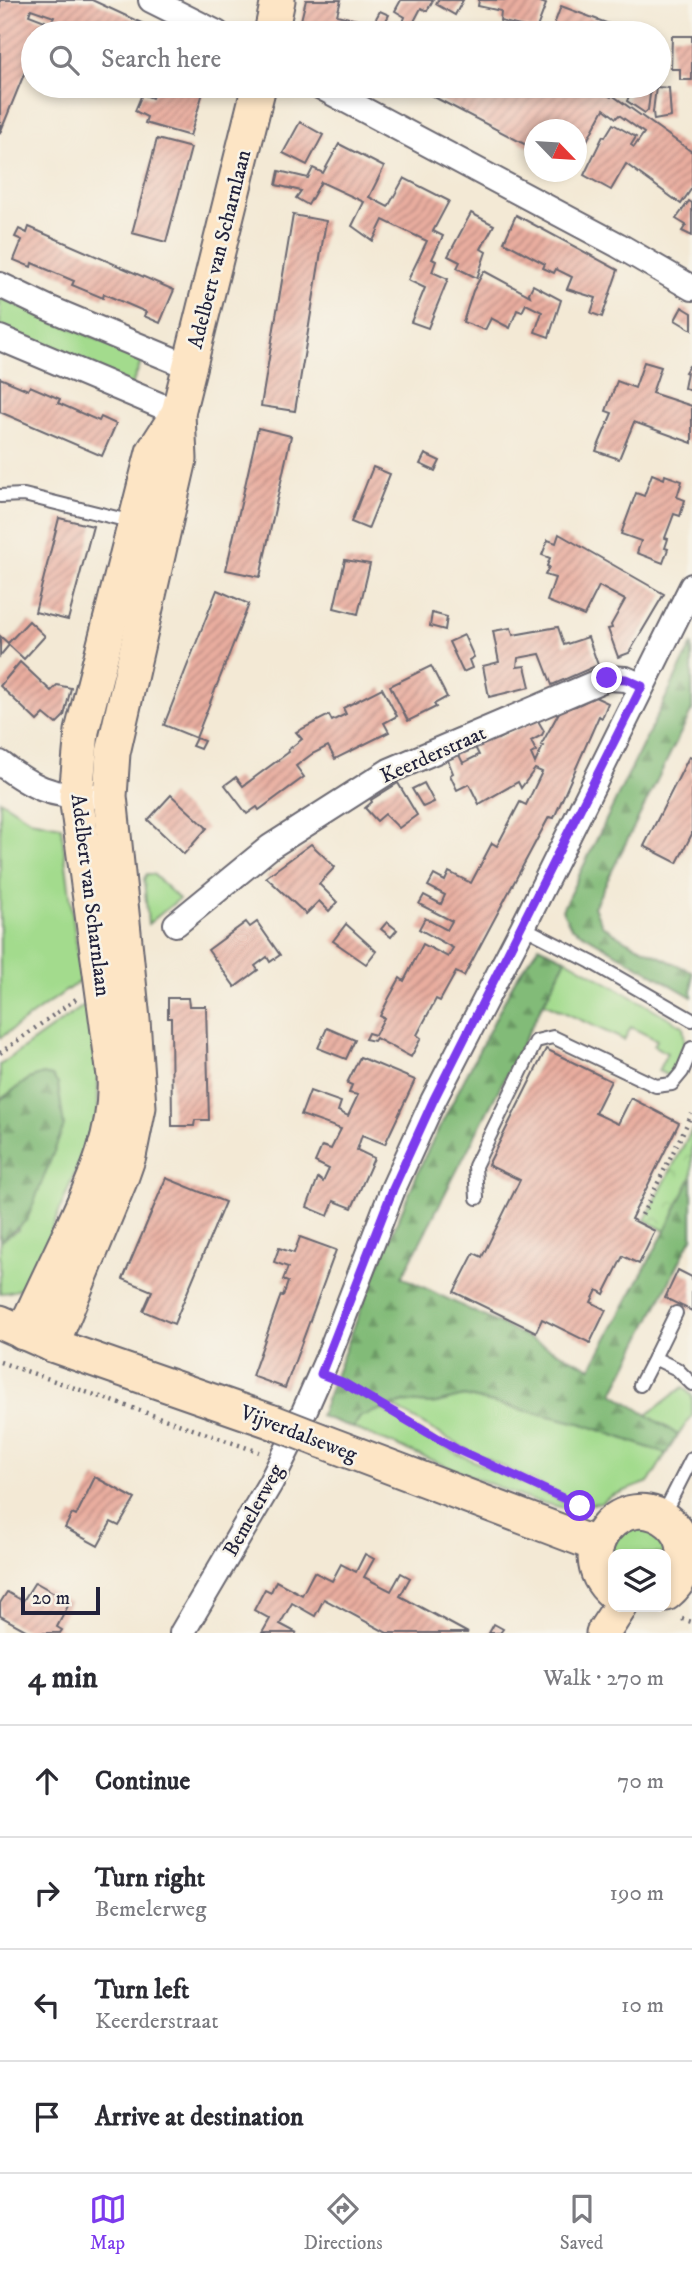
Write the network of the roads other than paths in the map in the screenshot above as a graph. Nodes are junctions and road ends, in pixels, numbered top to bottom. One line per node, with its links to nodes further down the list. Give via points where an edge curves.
1 (151, 0): 3 (street)
2 (278, 0): 4 (street)
3 (193, 21)
4 (274, 21)
5 (256, 98): 10 (street, Adelbert van Scharnlaan)
6 (342, 98): 8 (street)
7 (0, 285): 10 (street)
8 (692, 288)
9 (0, 338): 11 (street)
10 (190, 367): 11 (street, Adelbert van Scharnlaan)
11 (178, 413): 13 (street, Adelbert van Scharnlaan, via 153,452); 18 (street, Adelbert van Scharnlaan, via 180,460 116,735)
12 (0, 496): 13 (lane, via 24,495)
13 (133, 523): 17 (street, Adelbert van Scharnlaan, via 82,731)
14 (692, 586): 15 (street, Bemelerweg)
15 (642, 686): 19 (street, Keerderstraat, via 607,678 389,771 270,847); 20 (street, Bemelerweg)
16 (0, 763): 17 (street, via 35,787)
17 (76, 796): 18 (street); 25 (street, Adelbert van Scharnlaan, via 114,1076 114,1115 92,1185)
18 (110, 796): 25 (street, Adelbert van Scharnlaan, via 139,1107 122,1176)
19 (176, 924)
20 (523, 927): 21 (lane); 35 (street, Bemelerweg, via 393,1189 321,1374 271,1482)
21 (692, 1020)
22 (692, 1048): 23 (lane, via 672,1084 656,1086 553,1037 536,1041 475,1166)
23 (477, 1198)
24 (677, 1313): 26 (lane)
25 (25, 1333): 31 (street, Vijverdalseweg, bridge, via 266,1437 322,1441)
26 (654, 1358): 27 (lane, via 677,1369); 28 (lane)
27 (692, 1384)
28 (640, 1385)
29 (692, 1458): 30 (lane)
30 (662, 1517): 31 (street, via 643,1511 617,1518 603,1531); 32 (street, via 673,1526 684,1548)
31 (582, 1539): 33 (street)
32 (680, 1582)
33 (608, 1588)
34 (617, 1612): 36 (street)
35 (182, 1633)
36 (603, 1633)

